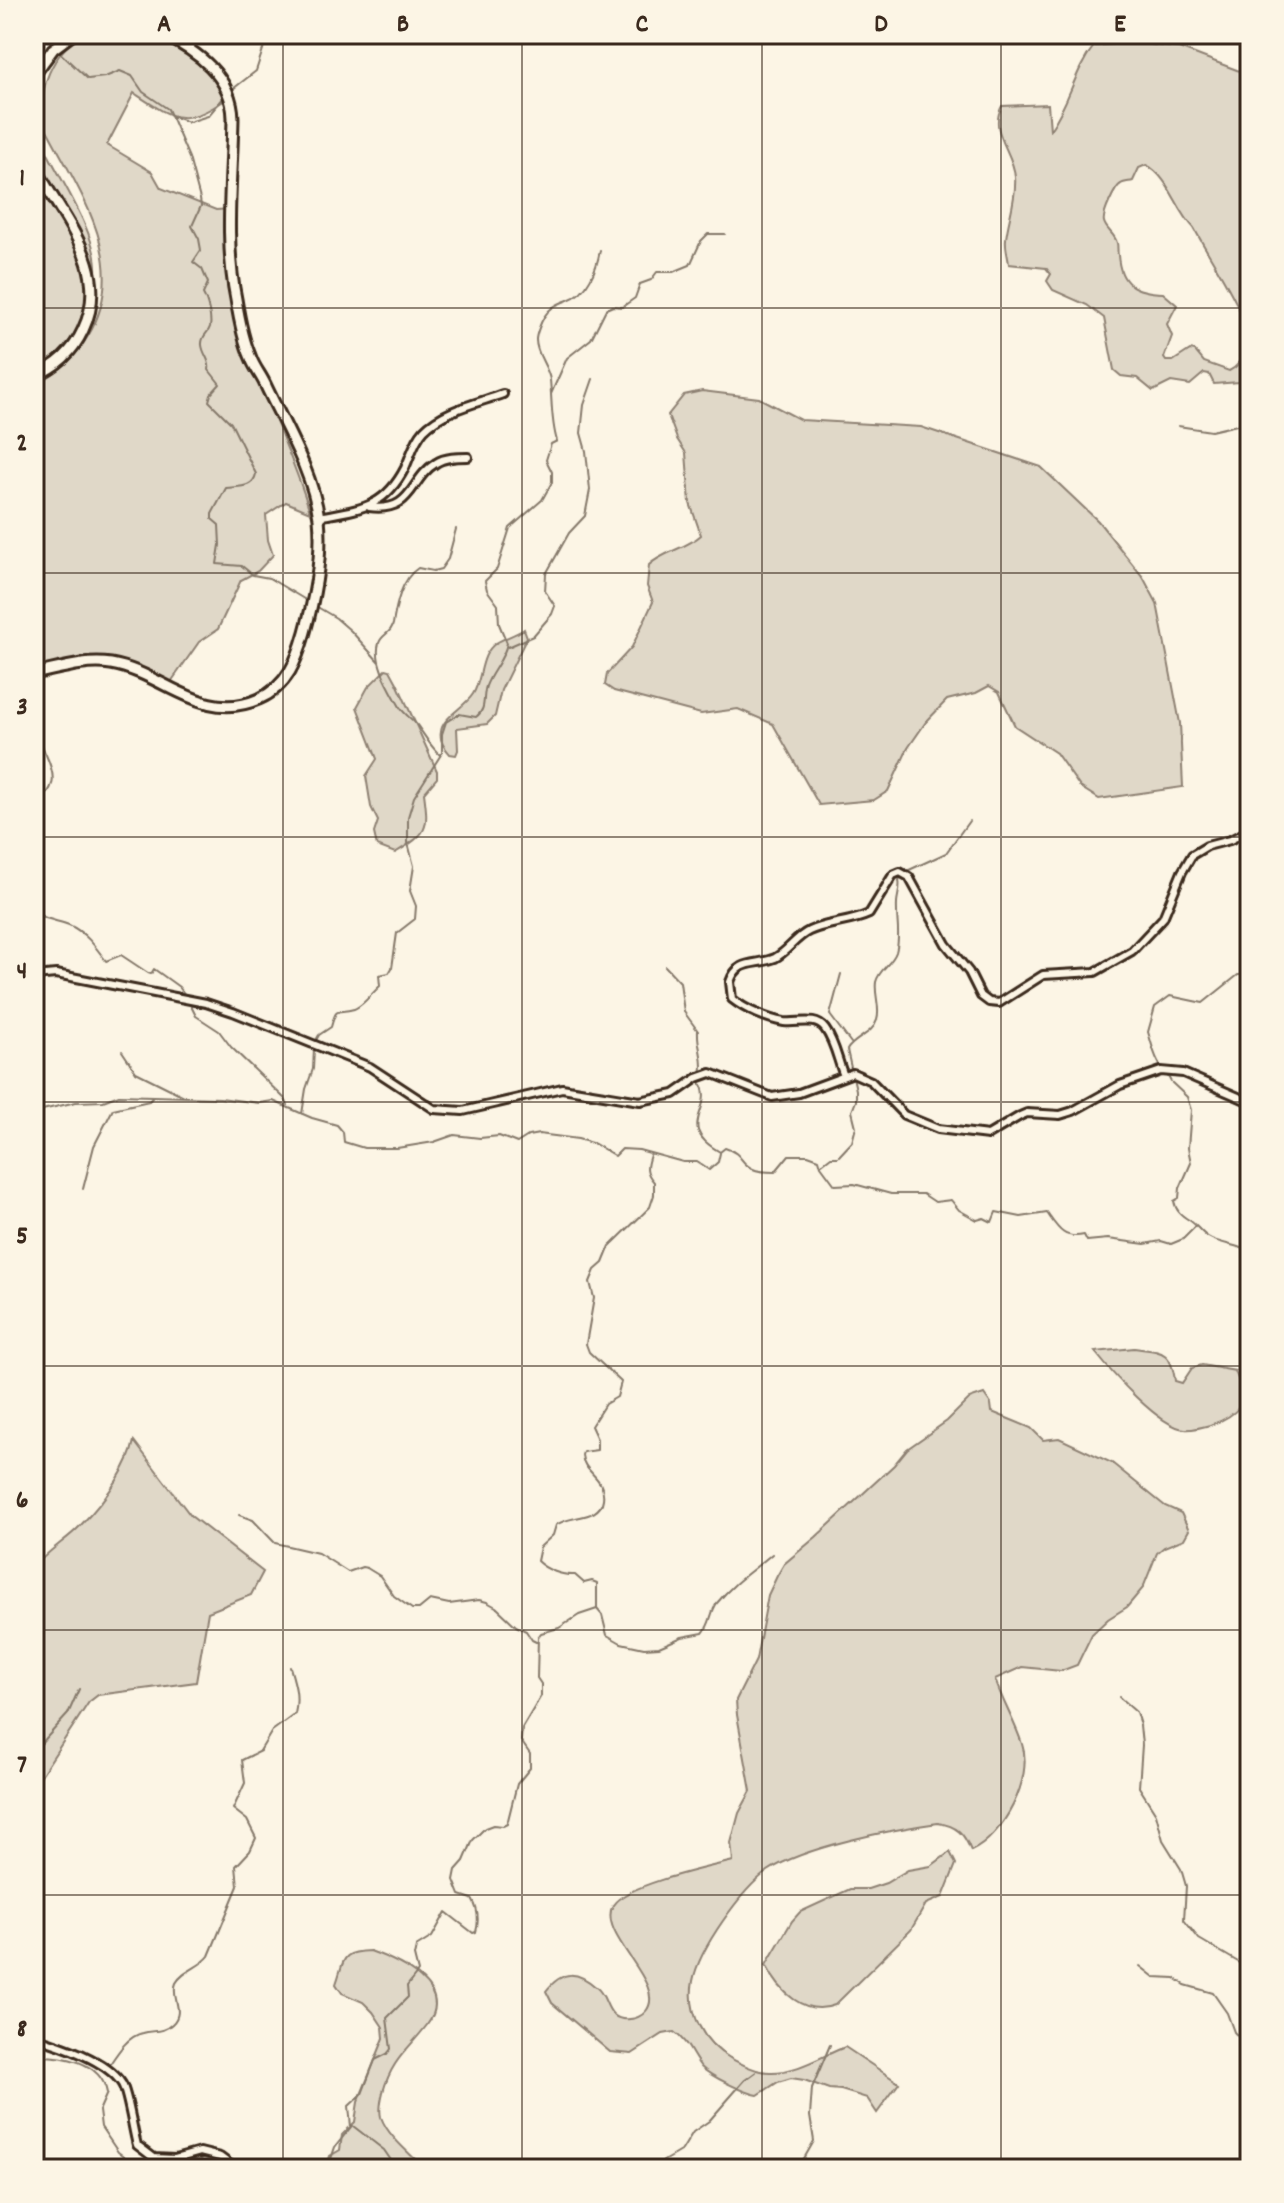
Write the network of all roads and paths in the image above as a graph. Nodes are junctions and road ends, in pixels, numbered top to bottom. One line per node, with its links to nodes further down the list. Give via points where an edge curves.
1 (73, 34): 3 (highway, via 53,49)
2 (162, 34): 9 (highway, via 211,67 231,96 230,260 236,299 251,358 290,433)
3 (34, 75)
4 (34, 164): 5 (highway, via 87,256 93,288 87,322 75,344 48,371)
5 (34, 376)
6 (503, 394): 8 (street, via 432,423 393,487)
7 (468, 457): 8 (street, via 436,463 402,501)
8 (369, 507): 9 (street)
9 (318, 517): 10 (highway, via 319,562 301,648 285,680 259,699 207,704 149,675 107,664)
10 (34, 674)
11 (1250, 830): 13 (street, via 1192,855 1163,918 1132,951 1088,974 1043,975 999,1003 981,996 909,877 900,872 869,914 806,932 777,957 735,971 729,988 732,999 775,1020 821,1025)
12 (34, 976): 13 (street, via 56,974 206,1003 370,1067 434,1109 463,1111 562,1088 640,1101 674,1094 711,1073 772,1097)
13 (844, 1076): 14 (street, via 853,1073 871,1081 904,1115 938,1129 988,1135 1027,1113 1073,1111 1120,1085 1161,1071 1183,1073)
14 (1250, 1102)
15 (34, 2037): 17 (street, via 103,2066 123,2085 137,2145 154,2158 200,2152 220,2157)
16 (320, 2168): 18 (street)
17 (236, 2169)
18 (336, 2169)

